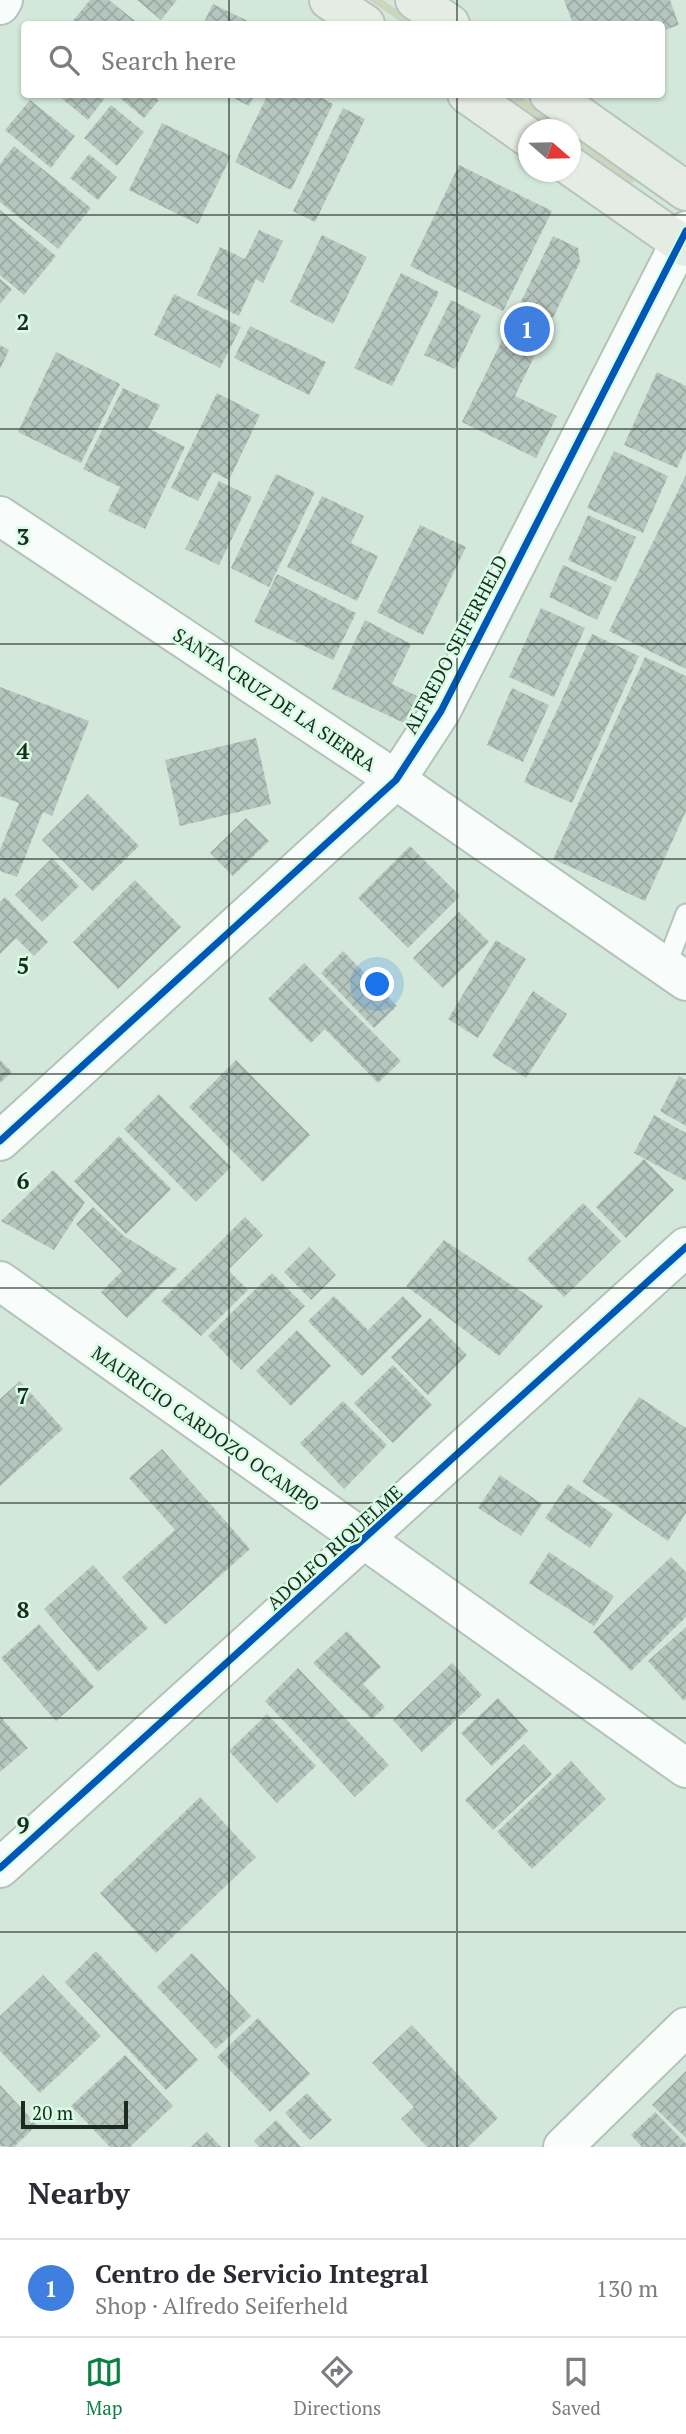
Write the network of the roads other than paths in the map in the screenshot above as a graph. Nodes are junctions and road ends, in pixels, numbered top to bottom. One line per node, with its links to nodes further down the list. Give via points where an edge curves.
1 (3, 0): 4 (street)
2 (329, 0): 5 (main road)
3 (415, 0): 6 (main road)
4 (0, 5)
5 (360, 21)
6 (446, 21)
7 (473, 98): 9 (main road)
8 (555, 98): 11 (main road)
9 (518, 130)
10 (581, 173): 12 (main road)
11 (684, 185): 12 (street, ALFREDO SEIFERHELD)
12 (678, 237): 14 (street, ALFREDO SEIFERHELD, via 441,711)
13 (0, 516): 14 (street, SANTA CRUZ DE LA SIERRA)
14 (396, 780): 16 (street, SANTA CRUZ DE LA SIERRA); 17 (street, ALFREDO SEIFERHELD)
15 (686, 914): 16 (lane)
16 (676, 973)
17 (0, 1141)
18 (686, 1247): 20 (street, ADOLFO RIQUELME)
19 (0, 1281): 20 (street, MAURICIO CARDOZO OCAMPO)
20 (364, 1541): 21 (street, MAURICIO CARDOZO OCAMPO); 22 (street, ADOLFO RIQUELME)
21 (686, 1768)
22 (0, 1868)
23 (686, 2027): 24 (street)
24 (563, 2147)

